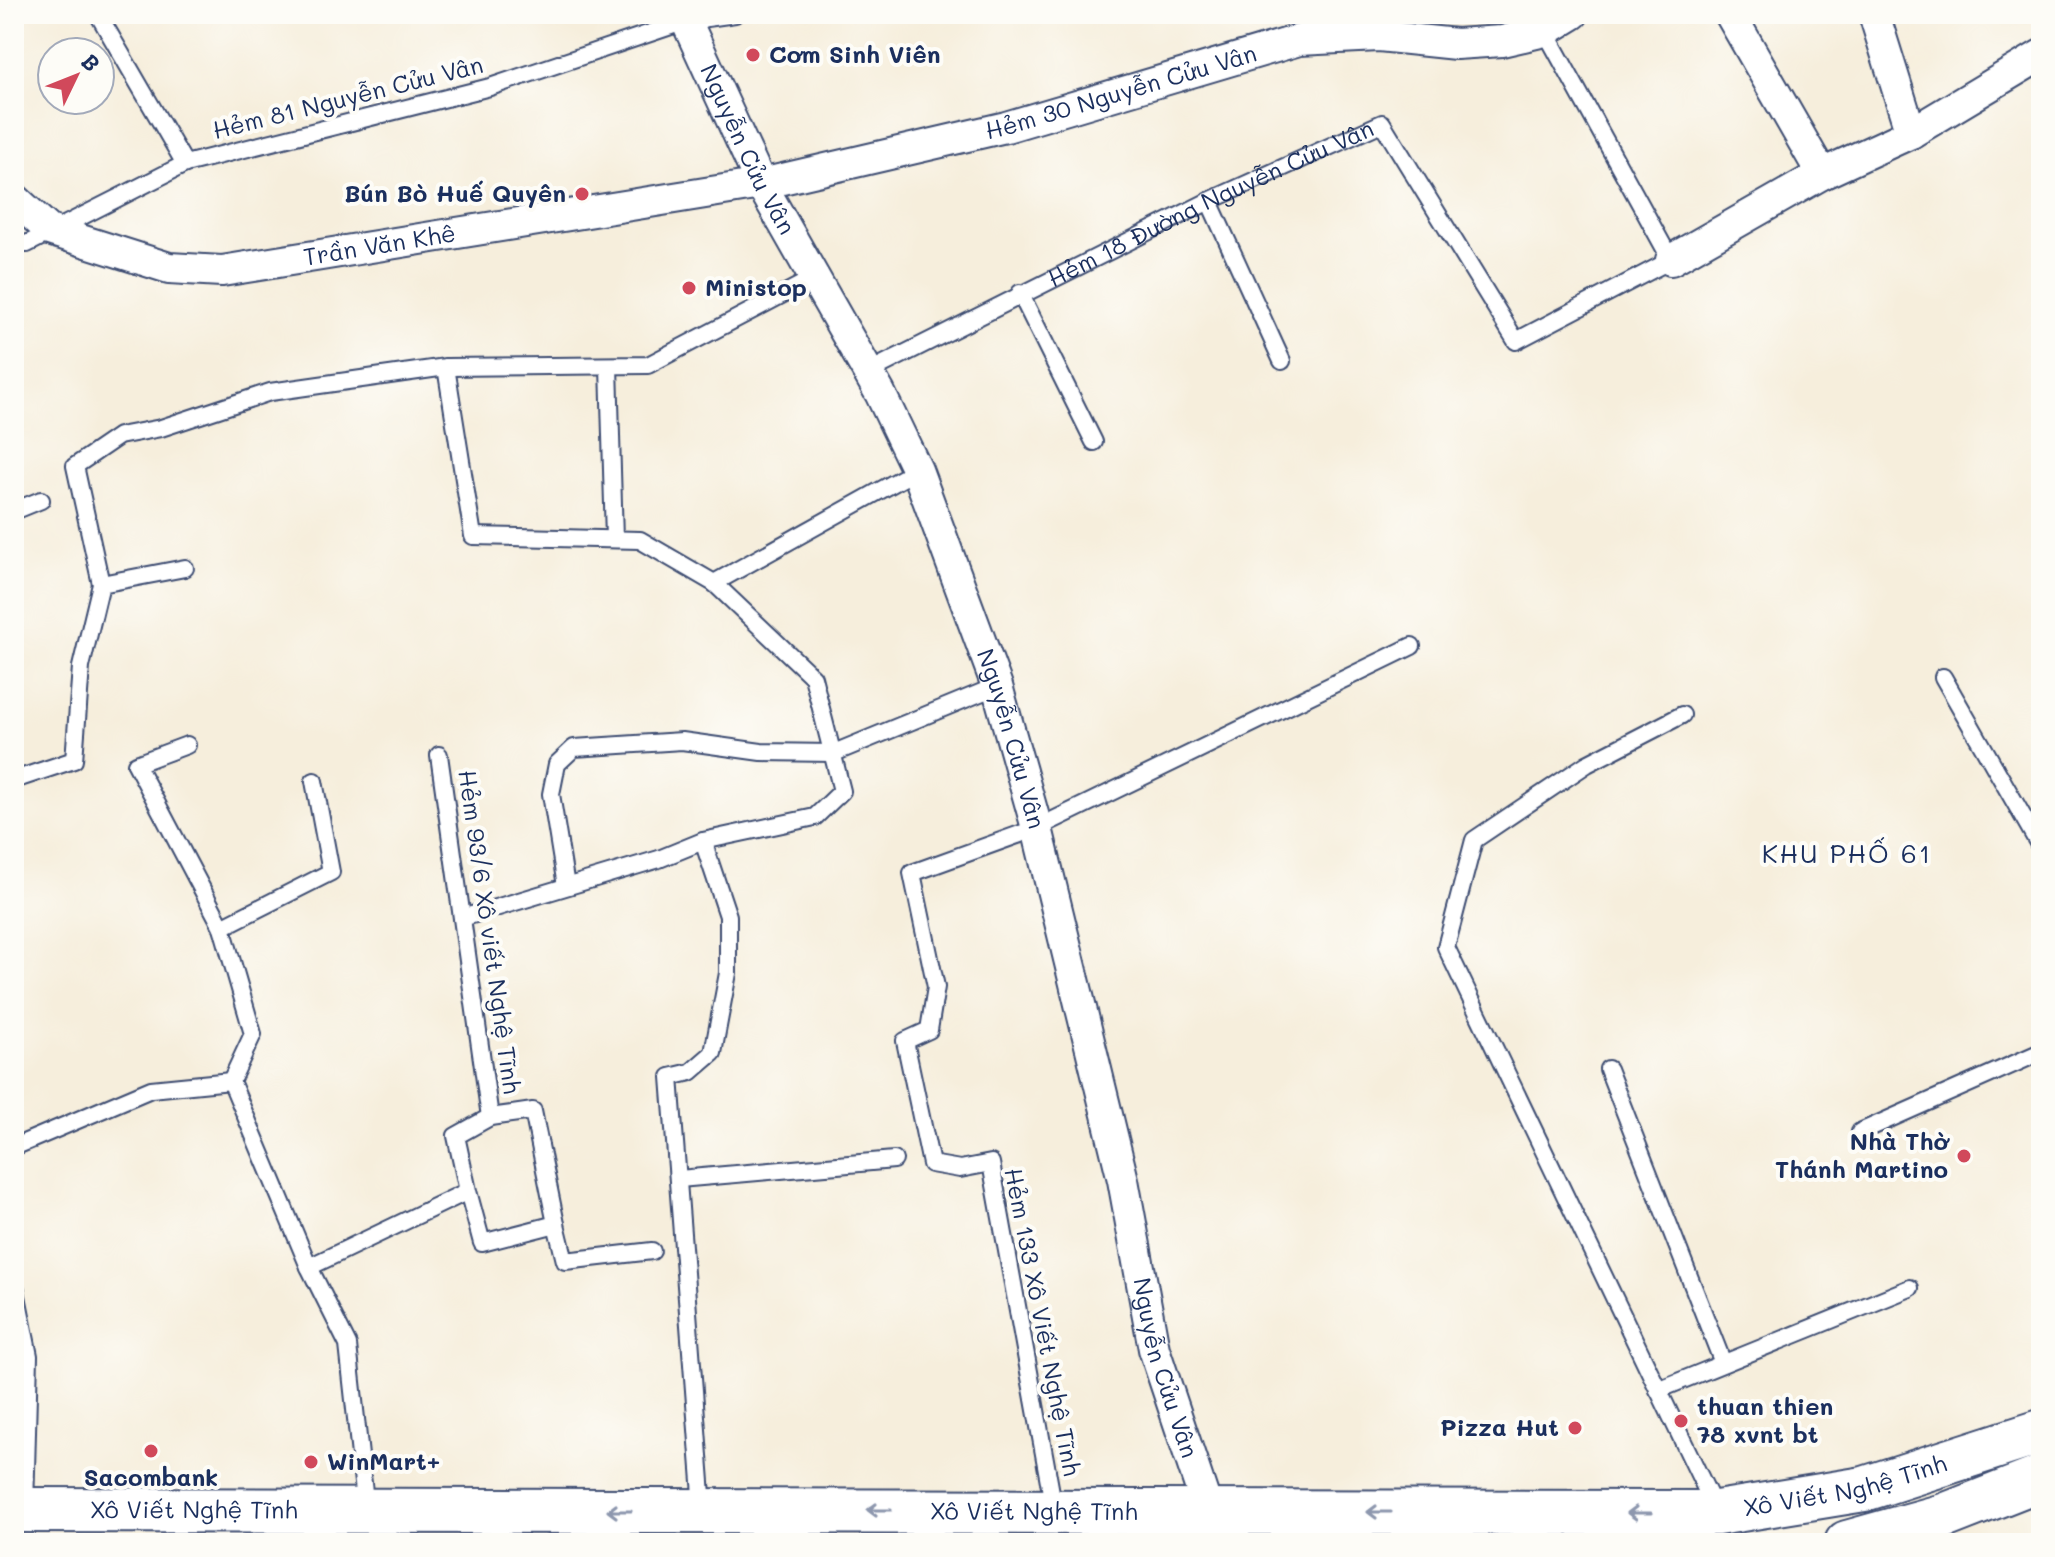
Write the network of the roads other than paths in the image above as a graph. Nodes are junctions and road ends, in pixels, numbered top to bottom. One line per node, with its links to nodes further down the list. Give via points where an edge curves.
1 (98, 14): 9 (lane)
2 (735, 14): 5 (lane, Hẻm 81 Nguyễn Cửu Vân)
3 (1730, 14): 10 (street)
4 (1874, 14): 8 (street)
5 (684, 18): 9 (lane, Hẻm 81 Nguyễn Cửu Vân, via 490,87); 11 (street, Nguyễn Cửu Vân)
6 (1558, 20): 11 (street, Hẻm 30 Nguyễn Cửu Vân, via 1502,41 1456,44 1379,36 1299,40 1006,127); 16 (lane)
7 (2041, 55): 8 (street)
8 (1911, 133): 10 (street)
9 (185, 164): 14 (lane, Hẻm 81 Nguyễn Cửu Vân)
10 (1822, 174): 16 (street)
11 (761, 184): 14 (street, Trần Văn Khê, via 222,271 169,268); 17 (street, Nguyễn Cửu Vân)
12 (14, 198): 14 (street, Trần Văn Khê)
13 (1209, 201): 16 (lane, Hẻm 18 Đường Nguyễn Cửu Vân, via 1382,123 1516,341); 18 (lane, Hẻm 18 Đường Nguyễn Cửu Vân); 19 (lane)
14 (49, 230): 15 (lane, Hẻm 81 Nguyễn Cửu Vân, via 27,244)
15 (14, 243)
16 (1671, 260)
17 (814, 278): 20 (lane, via 648,365); 22 (street, Nguyễn Cửu Vân)
18 (1020, 293): 22 (lane, Hẻm 18 Đường Nguyễn Cửu Vân); 23 (lane)
19 (1282, 361)
20 (609, 366): 21 (lane); 27 (lane)
21 (446, 367): 27 (lane, via 473,536); 30 (lane, via 270,392 161,428 119,436 75,466)
22 (868, 372): 24 (street, Nguyễn Cửu Vân)
23 (1094, 442)
24 (917, 470): 29 (lane); 33 (street, Nguyễn Cửu Vân)
25 (41, 500): 26 (lane)
26 (14, 511)
27 (614, 539): 29 (lane, via 640,540)
28 (185, 568): 30 (lane)
29 (714, 583): 36 (lane, via 813,677)
30 (101, 584): 38 (lane, via 81,667 74,760)
31 (1412, 646): 40 (lane)
32 (1943, 677): 42 (lane)
33 (997, 686): 36 (lane); 40 (street, Nguyễn Cửu Vân)
34 (1682, 715): 61 (lane, via 1587,764 1474,840 1446,947)
35 (187, 745): 45 (lane, via 136,764)
36 (834, 753): 41 (lane, via 842,791 815,817); 43 (lane, via 761,752 682,741 574,748 557,764 551,794)
37 (439, 755): 44 (lane, Hẻm 93/6 Xô viết Nghệ Tĩnh)
38 (14, 780)
39 (314, 781): 45 (lane, via 331,872)
40 (1037, 828): 66 (lane, Hẻm 133 Xô Viết Nghệ Tĩnh, via 912,873 936,987 929,1030 905,1041 931,1164 960,1169 991,1163); 69 (street, Nguyễn Cửu Vân, via 1123,1180 1154,1349)
41 (703, 841): 43 (lane); 53 (lane, via 728,916 728,973 713,1053 691,1072 670,1077)
42 (2041, 848)
43 (566, 886): 44 (lane)
44 (462, 918): 49 (lane, Hẻm 93/6 Xô viết Nghệ Tĩnh)
45 (222, 927): 48 (lane, via 253,1034)
46 (2041, 1052): 50 (lane)
47 (1608, 1069): 60 (lane)
48 (231, 1081): 51 (lane, via 151,1089); 57 (lane)
49 (490, 1117): 54 (lane, Hẻm 93/6 Xô viết Nghệ Tĩnh, via 456,1136); 55 (lane, Hẻm 93/6 Xô viết Nghệ Tĩnh, via 533,1111)
50 (1860, 1132)
51 (14, 1147)
52 (894, 1160): 53 (lane)
53 (679, 1179): 65 (lane)
54 (468, 1191): 55 (lane, Hẻm 93/6 Xô viết Nghệ Tĩnh, via 482,1243); 57 (lane)
55 (556, 1224): 56 (lane, via 565,1261)
56 (652, 1251)
57 (309, 1267): 67 (lane, via 348,1345)
58 (14, 1281): 68 (lane, via 29,1356)
59 (1910, 1288): 60 (lane)
60 (1723, 1363): 61 (lane)
61 (1658, 1390): 70 (lane)
62 (2041, 1432): 64 (main road, Xô Viết Nghệ Tĩnh)
63 (2040, 1481): 72 (main road, Xô Viết Nghệ Tĩnh, via 1946,1523)
64 (1852, 1491): 70 (main road, Xô Viết Nghệ Tĩnh); 71 (main road)
65 (703, 1510): 66 (main road, Xô Viết Nghệ Tĩnh, one-way to 65); 67 (main road, Xô Viết Nghệ Tĩnh, one-way to 67)
66 (1055, 1511): 69 (main road, Xô Viết Nghệ Tĩnh)
67 (366, 1512): 68 (main road, Xô Viết Nghệ Tĩnh)
68 (21, 1521)
69 (1214, 1527): 70 (main road, Xô Viết Nghệ Tĩnh, one-way to 69)
70 (1717, 1528)
71 (1823, 1543)
72 (1847, 1543)

